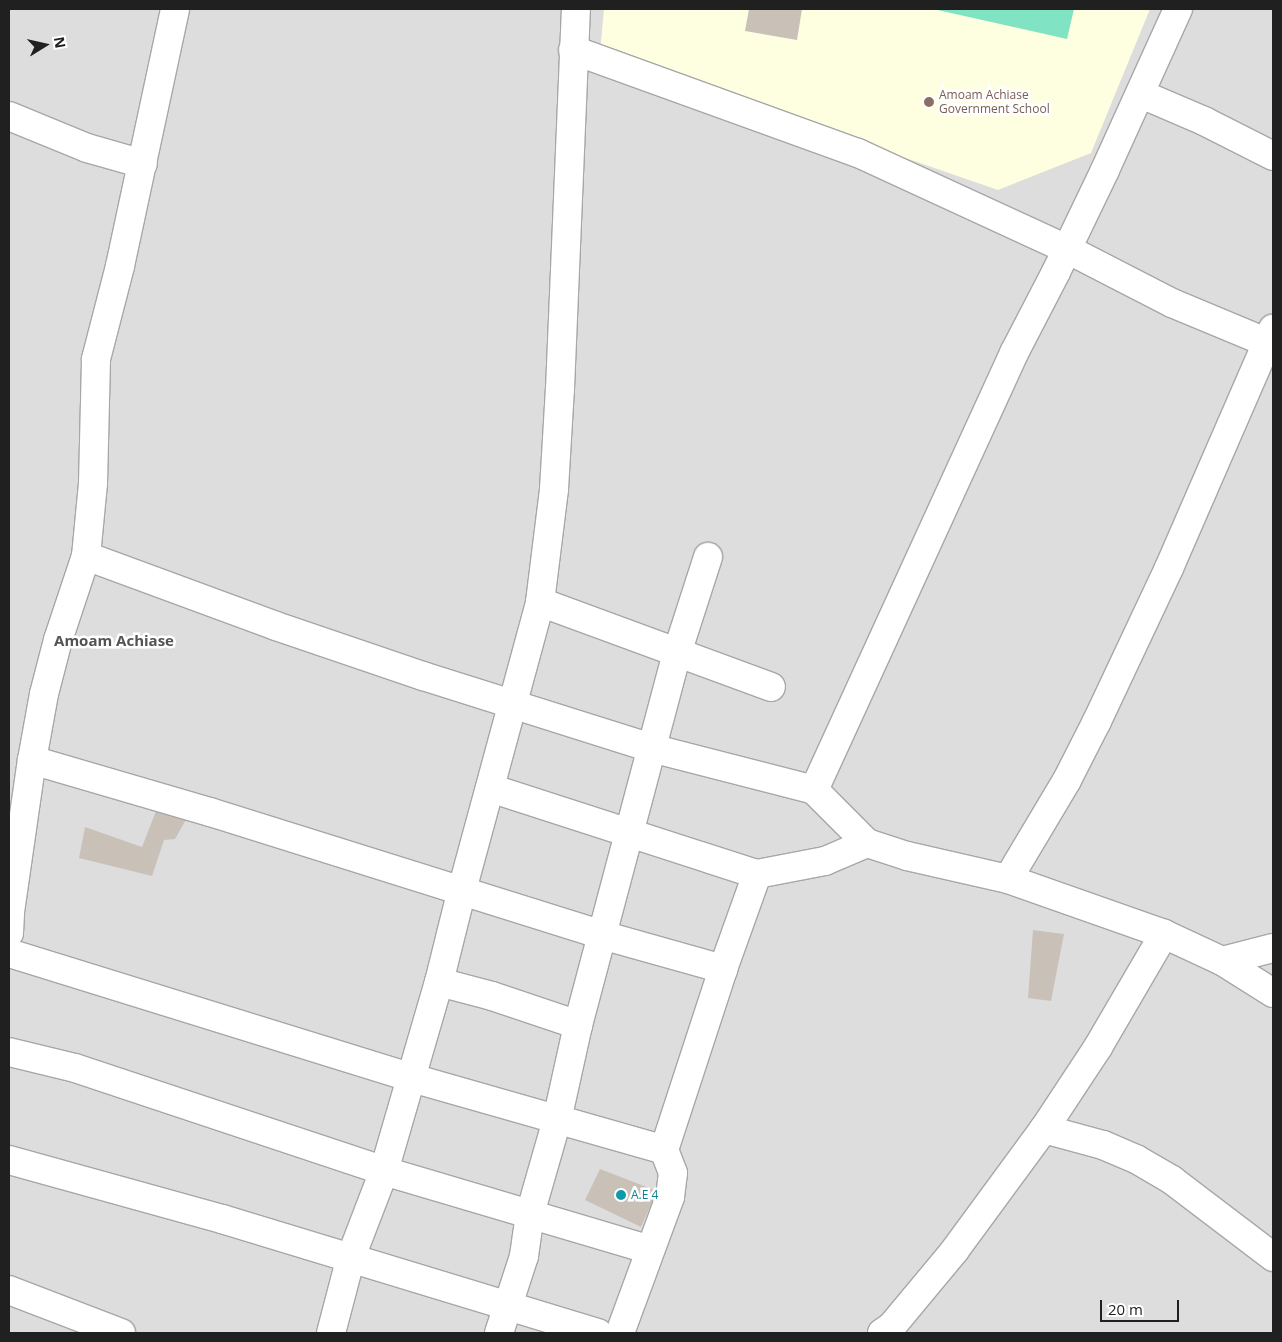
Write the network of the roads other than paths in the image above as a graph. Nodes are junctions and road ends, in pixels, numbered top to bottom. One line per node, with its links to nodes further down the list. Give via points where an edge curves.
1 (175, 9): 8 (street)
2 (576, 9): 4 (street)
3 (1178, 9): 5 (street)
4 (574, 50): 9 (street, via 858,153); 13 (street, via 568,237 554,489)
5 (1140, 94): 7 (street, via 1204,121); 9 (street)
6 (9, 116): 8 (street, via 86,148)
7 (1273, 156)
8 (143, 164): 11 (street, via 96,359 93,483)
9 (1067, 249): 10 (street, via 1172,303); 20 (street, via 1014,354)
10 (1271, 339): 25 (street, via 1097,721 1067,780)
11 (86, 556): 16 (street, via 276,626); 18 (street, via 58,640)
12 (708, 557): 14 (street)
13 (540, 602): 14 (street); 16 (street)
14 (677, 652): 15 (street); 17 (street)
15 (770, 687)
16 (513, 705): 17 (street); 19 (street)
17 (651, 748): 20 (street); 21 (street)
18 (32, 760): 22 (street); 26 (street)
19 (490, 788): 21 (street); 26 (street)
20 (814, 790): 23 (street)
21 (629, 831): 24 (street); 29 (street)
22 (15, 839): 27 (street)
23 (867, 843): 24 (street, via 825,861); 25 (street, via 907,856)
24 (757, 874): 33 (street)
25 (1008, 879): 28 (street)
26 (462, 890): 29 (street); 34 (street)
27 (9, 933)
28 (1164, 934): 32 (street); 40 (street, via 1098,1047)
29 (602, 935): 33 (street); 36 (street)
30 (1273, 948): 32 (street)
31 (9, 953): 38 (street)
32 (1222, 960): 35 (street)
33 (723, 969): 41 (street)
34 (440, 982): 36 (street); 38 (street)
35 (1273, 993)
36 (578, 1025): 39 (street)
37 (9, 1052): 43 (street, via 75,1068)
38 (412, 1078): 39 (street); 43 (street)
39 (557, 1120): 41 (street); 44 (street)
40 (1044, 1129): 47 (street, via 1103,1145 1136,1159 1172,1180); 50 (street)
41 (664, 1150): 45 (street, via 673,1173 670,1197)
42 (9, 1160): 46 (street)
43 (384, 1171): 44 (street); 46 (street)
44 (530, 1214): 45 (street); 49 (street, via 524,1256)
45 (650, 1250): 55 (street)
46 (352, 1257): 49 (street); 52 (street)
47 (1273, 1257)
48 (9, 1291): 51 (street)
49 (509, 1305): 53 (street); 54 (street)
50 (894, 1331)
51 (121, 1333)
52 (331, 1333)
53 (499, 1333)
54 (598, 1333)
55 (620, 1333)

